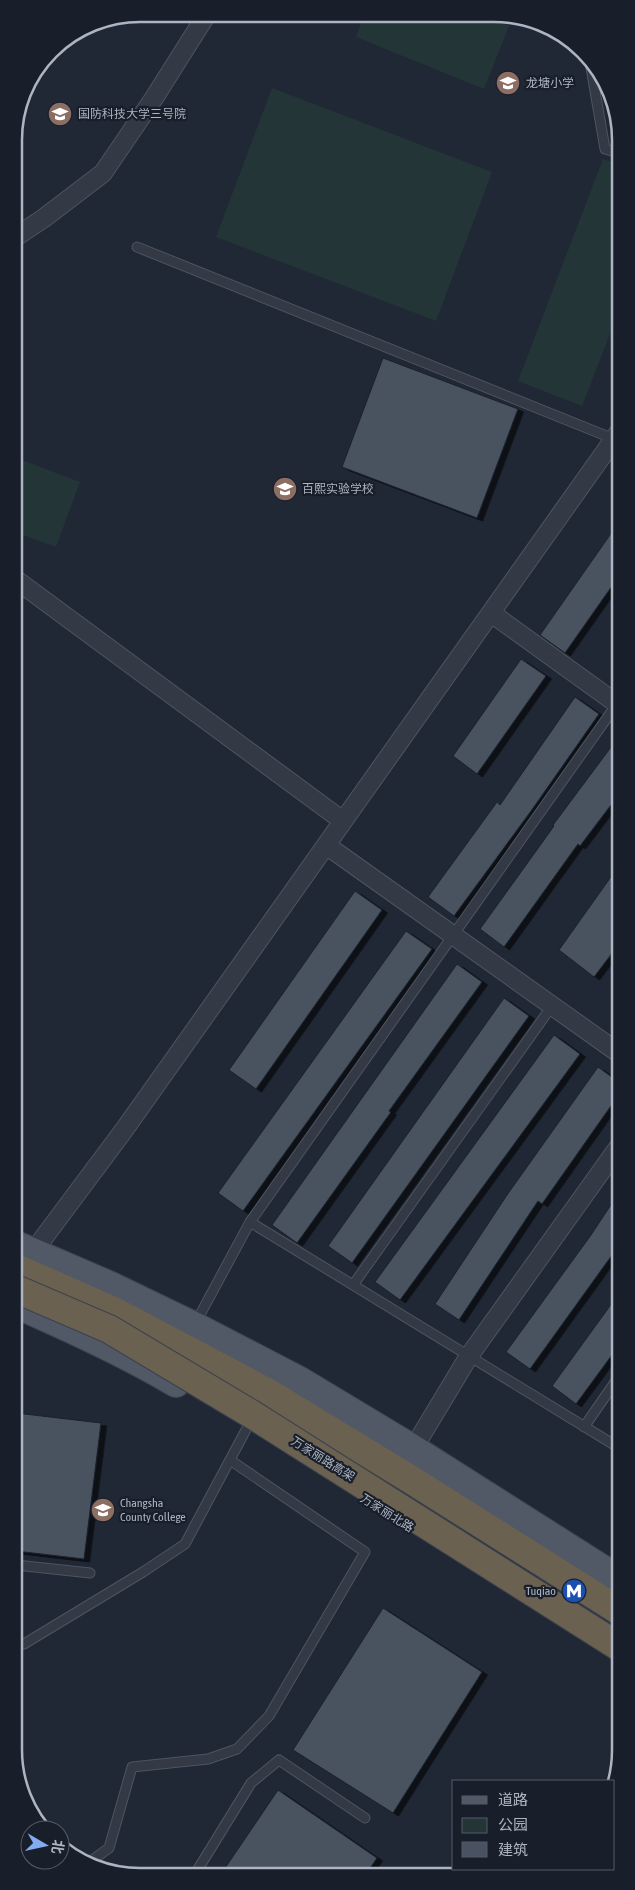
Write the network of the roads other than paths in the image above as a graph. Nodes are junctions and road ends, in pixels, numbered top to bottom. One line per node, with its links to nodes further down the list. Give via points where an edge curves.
1 (202, 22): 4 (street, via 102,173)
2 (592, 75): 3 (lane, via 605,149)
3 (612, 151)
4 (23, 232)
5 (137, 247): 6 (lane)
6 (612, 434)
7 (612, 443): 9 (street)
8 (23, 585): 12 (street)
9 (491, 613): 10 (street); 12 (street)
10 (612, 699)
11 (612, 714): 14 (lane)
12 (343, 821): 13 (street)
13 (326, 845): 14 (street); 19 (street, via 124,1130)
14 (454, 936): 15 (street); 18 (lane)
15 (552, 1006): 16 (street); 22 (lane)
16 (612, 1048)
17 (612, 1156): 26 (street)
18 (250, 1222): 22 (lane); 25 (lane)
19 (22, 1253)
20 (22, 1256): 25 (main road)
21 (22, 1256): 36 (highway, via 116,1312 267,1392)
22 (353, 1285): 26 (lane)
23 (22, 1292): 37 (highway, 万家丽路高架, bridge, via 117,1334 270,1426)
24 (22, 1307): 28 (main road, 万家丽北路, via 156,1372)
25 (194, 1326): 31 (main road, via 300,1381)
26 (469, 1356): 29 (lane); 31 (street)
27 (612, 1387): 29 (lane)
28 (248, 1426): 32 (lane); 39 (main road, 万家丽北路)
29 (584, 1427): 30 (lane)
30 (612, 1444)
31 (413, 1449): 35 (main road)
32 (230, 1460): 38 (lane, via 185,1544); 41 (lane, via 365,1552 270,1716 237,1749 208,1759 132,1767 110,1848)
33 (22, 1566): 34 (lane)
34 (90, 1573)
35 (612, 1575)
36 (612, 1606)
37 (612, 1642)
38 (22, 1644)
39 (612, 1657)
40 (365, 1818): 42 (lane, via 278,1760 251,1783)
41 (95, 1858)
42 (199, 1868)

